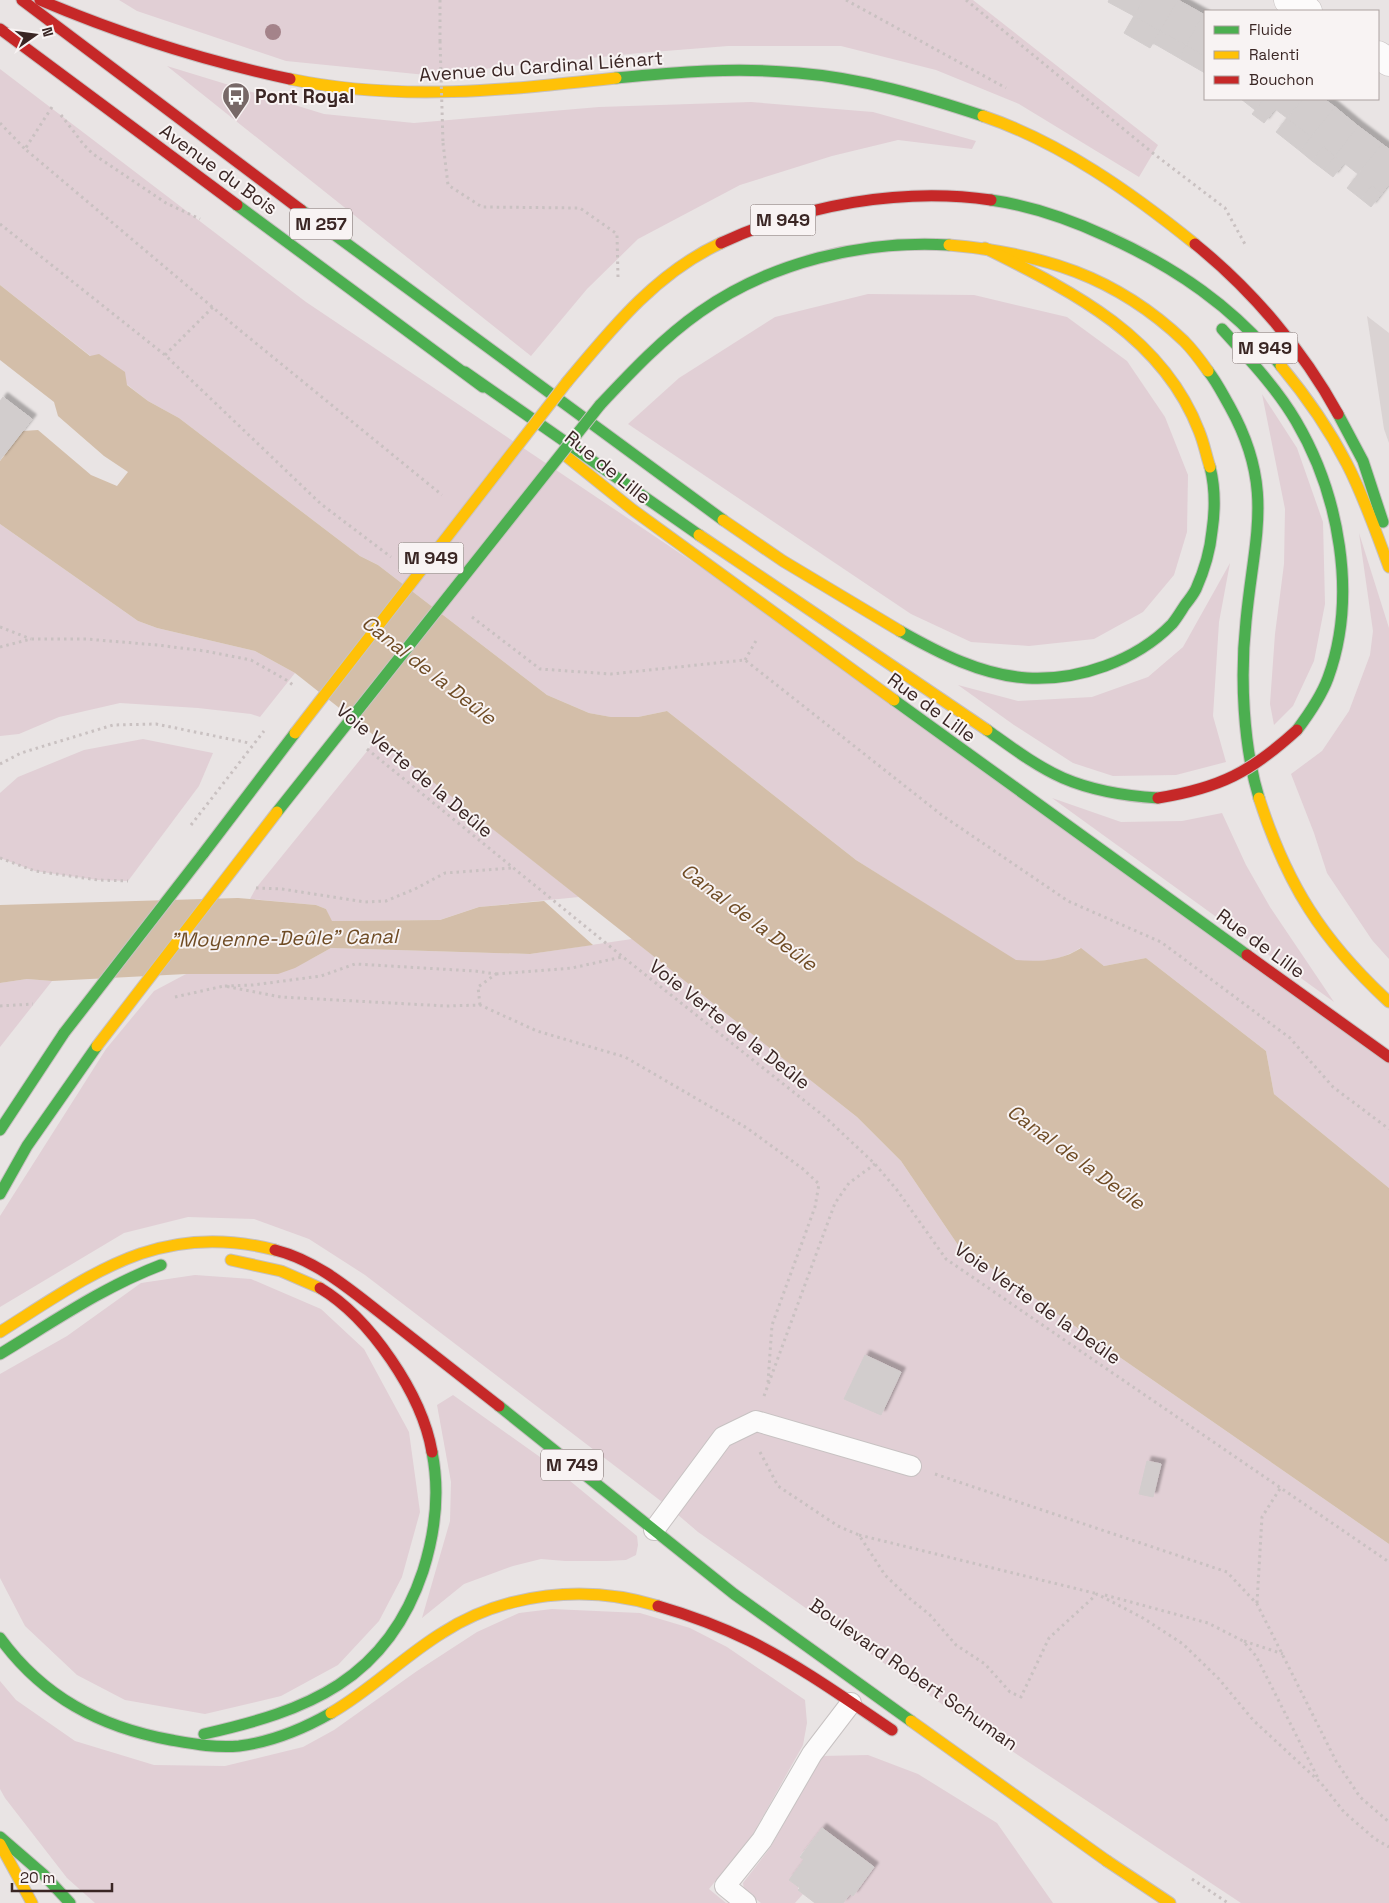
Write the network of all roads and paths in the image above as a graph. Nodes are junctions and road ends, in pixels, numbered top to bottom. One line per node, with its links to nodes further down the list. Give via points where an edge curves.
1 (22, 0): 15 (main road, M 257, via 513,368 758,544 904,633 951,659 977,669 1010,677 1040,678 1091,671 1113,664 1147,645 1183,610 1198,586 1215,530 1216,498 1204,443 1178,389 1133,337 1097,308 1056,283)
2 (40, 0): 9 (main road, Avenue du Cardinal Liénart)
3 (440, 0): 18 (path, bridge, via 443,143 448,184 482,207 580,208 617,234 619,276)
4 (966, 0): 16 (path, via 1154,154 1226,208)
5 (1288, 0): 6 (street)
6 (1306, 10)
7 (109, 15): 9 (main road)
8 (0, 29): 22 (main road, Avenue du Bois / M 257)
9 (145, 39): 24 (main road, Avenue du Cardinal Liénart, via 264,74 354,90 457,94 714,70 773,70 829,75 880,85 992,119 1054,148 1124,191 1189,238 1245,291 1304,361 1345,423 1371,483)
10 (53, 105): 12 (path)
11 (0, 123): 12 (path)
12 (25, 148): 19 (path)
13 (1054, 214): 17 (main road); 26 (main road, M 949, via 1103,234 1172,270 1229,311 1262,344 1313,409 1340,452 1359,490); 49 (main road, M 949, bridge, via 1009,203 926,196 865,201 796,216 729,240 675,270 656,285 622,318 567,382)
14 (0, 224): 21 (path)
15 (985, 248): 45 (main road, via 1048,261 1109,285 1138,303 1174,331 1197,355 1230,405 1253,461 1258,490 1258,537 1245,639 1247,723 1253,776 1280,856 1299,895 1324,932); 55 (main road, bridge, via 916,244 866,248 824,256 773,272 702,310 634,368 600,405 226,876 62,1096 27,1146)
16 (1250, 253)
17 (1143, 267)
18 (613, 284)
19 (213, 307): 21 (path); 23 (path)
20 (1214, 321): 22 (main road, bridge, via 1270,384 1296,421 1313,454 1326,488 1338,546 1342,596 1339,630 1328,677 1312,708 1297,730 1276,750 1234,779 1188,794 1158,798 1111,794 1086,787 1061,777 1022,754)
21 (165, 355): 25 (path, via 321,504)
22 (465, 372): 50 (main road, Rue de Lille / M 257, via 633,510)
23 (448, 500)
24 (1389, 540)
25 (392, 557)
26 (1389, 567)
27 (472, 617): 32 (path, via 540,669 611,674)
28 (0, 627): 30 (path)
29 (762, 632): 32 (path)
30 (31, 639): 31 (path); 33 (path, via 86,640 205,651 251,660)
31 (0, 647)
32 (745, 660): 52 (path, via 943,816 1068,901 1161,942 1290,1038 1333,1086)
33 (295, 687)
34 (254, 744): 36 (path, via 156,724 112,725 22,753)
35 (361, 744): 38 (path, Voie Verte de la Deûle)
36 (0, 764)
37 (0, 858): 39 (path, via 35,871)
38 (512, 868): 40 (path, via 445,873 386,901 365,902); 41 (path, Voie Verte de la Deûle)
39 (128, 881)
40 (256, 888)
41 (622, 957): 42 (path, via 572,968); 54 (path, Voie Verte de la Deûle, via 825,1117)
42 (496, 974): 43 (path, via 355,964 321,976); 47 (path, via 478,987)
43 (224, 986): 44 (path); 47 (path, via 281,997)
44 (170, 998)
45 (1389, 1002)
46 (34, 1004): 48 (path)
47 (480, 1005): 60 (path, via 537,1031 625,1057 747,1128 819,1184 815,1207 772,1324)
48 (0, 1006)
49 (64, 1033): 51 (main road); 53 (main road, M 949)
50 (1389, 1057)
51 (0, 1115)
52 (1389, 1129)
53 (0, 1130)
54 (874, 1164): 60 (path, via 849,1183 835,1203); 63 (path, Voie Verte de la Deûle, via 946,1258)
55 (0, 1194)
56 (218, 1258): 74 (main road, via 248,1262 312,1284 328,1292 365,1327 398,1369 423,1416 434,1460 435,1505 428,1553 415,1595 390,1637 370,1660 344,1681 298,1708 195,1736)
57 (175, 1262): 59 (main road, via 118,1282)
58 (0, 1332): 64 (main road, M 749, via 93,1274 138,1254 202,1241 250,1243 277,1250 303,1260 347,1287)
59 (0, 1354)
60 (768, 1382): 61 (path)
61 (752, 1426): 62 (lane); 64 (lane, via 723,1437); 65 (path, via 778,1486 838,1526)
62 (911, 1466): 68 (path, via 1228,1572)
63 (1281, 1487): 66 (path, Voie Verte de la Deûle); 68 (path, via 1262,1518)
64 (654, 1530): 81 (main road, M 749, via 803,1645)
65 (859, 1535): 67 (path); 67 (path, via 885,1575 930,1615 956,1645 986,1664 1010,1692 1021,1697 1049,1638)
66 (1389, 1562)
67 (1097, 1594): 70 (path, via 1208,1623); 75 (path, via 1143,1618 1182,1644 1253,1720)
68 (1257, 1604): 71 (path)
69 (0, 1638): 74 (main road, via 28,1674 68,1703 101,1720)
70 (1243, 1641): 71 (path); 75 (path, via 1256,1656)
71 (1283, 1654): 77 (path, via 1336,1762 1360,1797)
72 (851, 1703): 73 (main road); 74 (main road, via 779,1656 706,1622 628,1598 585,1594 518,1602 472,1615 427,1641 357,1697 318,1720 280,1736 220,1747); 85 (lane, via 812,1754 762,1840 724,1886)
73 (901, 1736)
74 (158, 1738)
75 (1321, 1783): 80 (path, via 1344,1812)
76 (992, 1793): 81 (main road)
77 (1389, 1822)
78 (0, 1837): 84 (main road, via 44,1875)
79 (0, 1844): 83 (main road)
80 (1389, 1847)
81 (1107, 1861): 86 (main road, M 749)
82 (1188, 1876): 87 (path)
83 (32, 1903)
84 (70, 1903)
85 (746, 1903)
86 (1170, 1903)
87 (1228, 1903)

